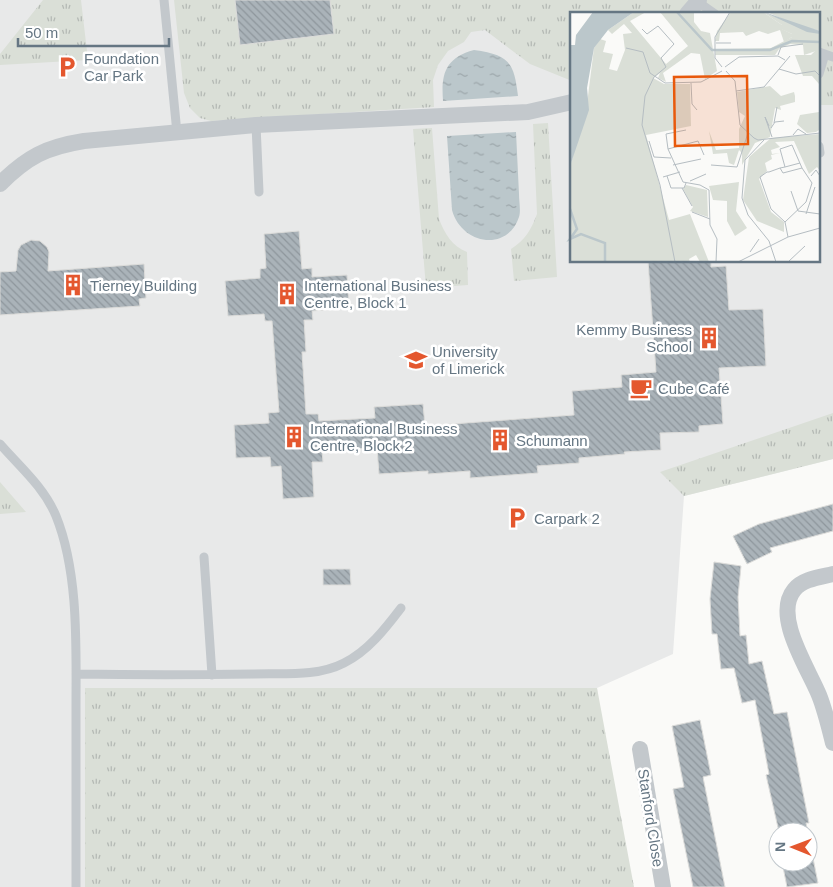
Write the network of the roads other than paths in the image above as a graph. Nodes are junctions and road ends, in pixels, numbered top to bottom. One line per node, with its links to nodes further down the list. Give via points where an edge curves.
1 (164, 0): 8 (lane)
2 (695, 5): 3 (lane)
3 (711, 12)
4 (826, 54): 5 (lane)
5 (820, 71)
6 (570, 102): 7 (street, via 528,112)
7 (256, 125): 8 (street); 10 (lane)
8 (177, 133): 9 (street, via 60,145 20,165)
9 (0, 184)
10 (259, 192)
11 (0, 444): 15 (lane, via 46,497 64,542 69,564)
12 (204, 557): 16 (lane)
13 (833, 574): 17 (street, via 795,588 787,611 795,642 820,696)
14 (401, 608): 16 (lane, via 365,649 328,669 306,673)
15 (76, 674): 16 (lane); 19 (lane)
16 (212, 675)
17 (833, 743)
18 (640, 748): 20 (street, Stanford Close)
19 (76, 887)
20 (662, 887)

